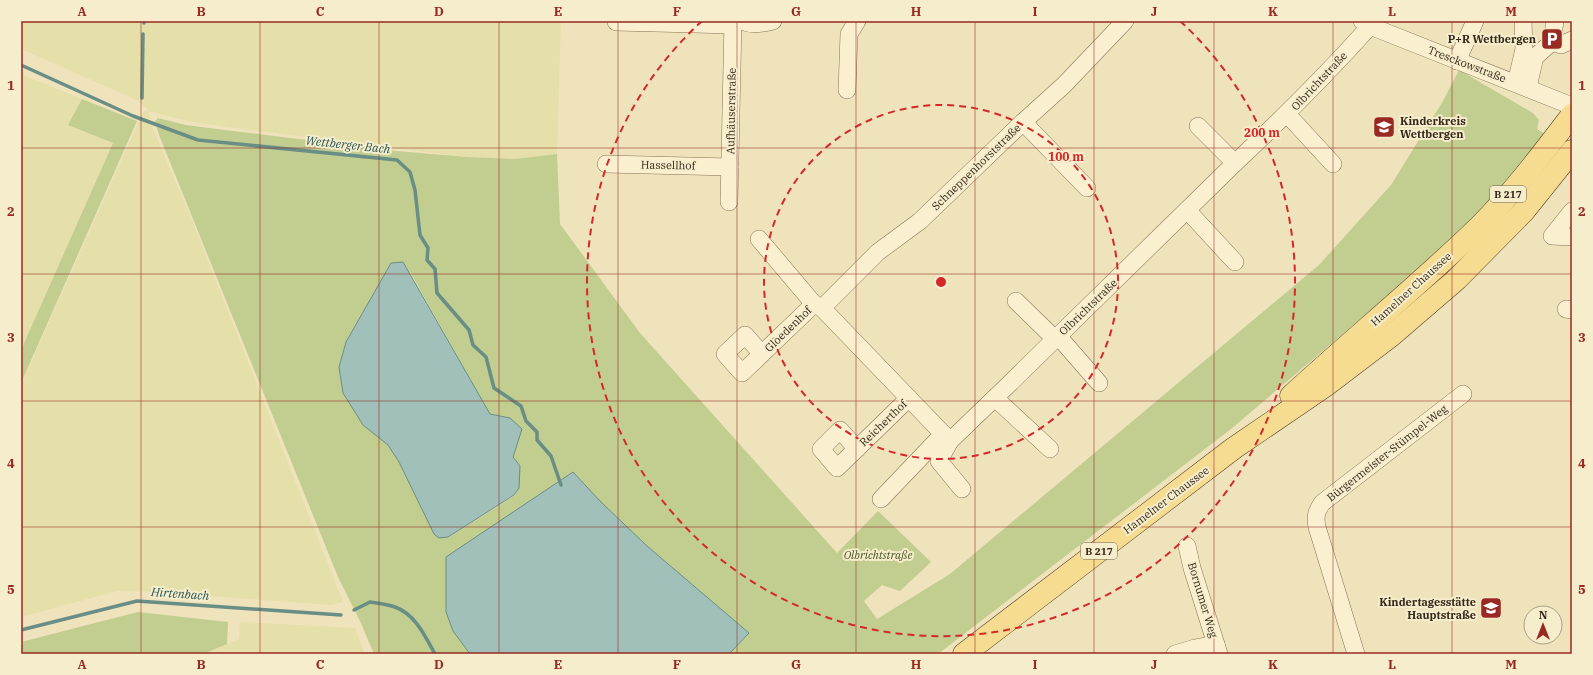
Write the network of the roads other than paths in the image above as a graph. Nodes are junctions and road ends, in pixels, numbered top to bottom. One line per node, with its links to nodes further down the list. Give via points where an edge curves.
1 (774, 21): 8 (street, via 764,24)
2 (857, 21): 14 (street, via 849,34)
3 (1125, 21): 18 (street, Schneppenhorststraße, via 1064,85)
4 (1475, 21): 12 (street)
5 (1523, 21): 13 (street)
6 (1555, 21): 11 (street)
7 (616, 22): 8 (street)
8 (736, 22): 24 (street, Aufhäuserstraße)
9 (1366, 24): 12 (street, Tresckowstraße); 16 (street, Olbrichtstraße)
10 (1572, 40): 11 (street, via 1561,45)
11 (1552, 42): 13 (street, via 1535,57)
12 (1457, 60): 13 (street, Tresckowstraße)
13 (1522, 85): 15 (street, Tresckowstraße)
14 (847, 90)
15 (1572, 106)
16 (1287, 114): 21 (street, Olbrichtstraße); 23 (street)
17 (1572, 114): 41 (main road, Hamelner Chaussee / B 217, via 1536,162 1480,226)
18 (1023, 122): 25 (street); 33 (street, Schneppenhorststraße, via 920,221 878,252)
19 (1198, 126): 21 (street)
20 (1572, 151): 41 (main road, Hamelner Chaussee / B 217, via 1524,211 1457,279 1392,335 1331,382)
21 (1235, 163): 27 (street, Olbrichtstraße)
22 (606, 164): 24 (street, Hassellhof)
23 (1333, 164)
24 (730, 167): 26 (street, Aufhäuserstraße)
25 (1087, 188)
26 (729, 202)
27 (1187, 210): 31 (street); 34 (street, Olbrichtstraße)
28 (1572, 211): 29 (street, via 1552,236)
29 (1572, 237)
30 (759, 238): 33 (street)
31 (1235, 262)
32 (1016, 300): 34 (street)
33 (818, 306): 35 (street, Gloedenhof); 38 (street)
34 (1057, 337): 36 (street); 39 (street, Olbrichtstraße)
35 (762, 354)
36 (1099, 383)
37 (1463, 394): 50 (street, Bürgermeister-Stümpel-Weg, via 1322,503 1317,511 1317,527)
38 (909, 398): 40 (street); 42 (street, Reicherthof)
39 (995, 398): 40 (street, Olbrichtstraße); 43 (street)
40 (946, 437): 44 (street, via 939,461); 45 (street, Olbrichtstraße)
41 (1234, 448): 48 (main road, Hamelner Chaussee / B 217)
42 (857, 449)
43 (1050, 449)
44 (962, 489)
45 (881, 499)
46 (1188, 546): 47 (street, Bornumer Weg, via 1192,568)
47 (1217, 649): 49 (street, via 1195,648)
48 (964, 654)
49 (1175, 654)
50 (1356, 654)

